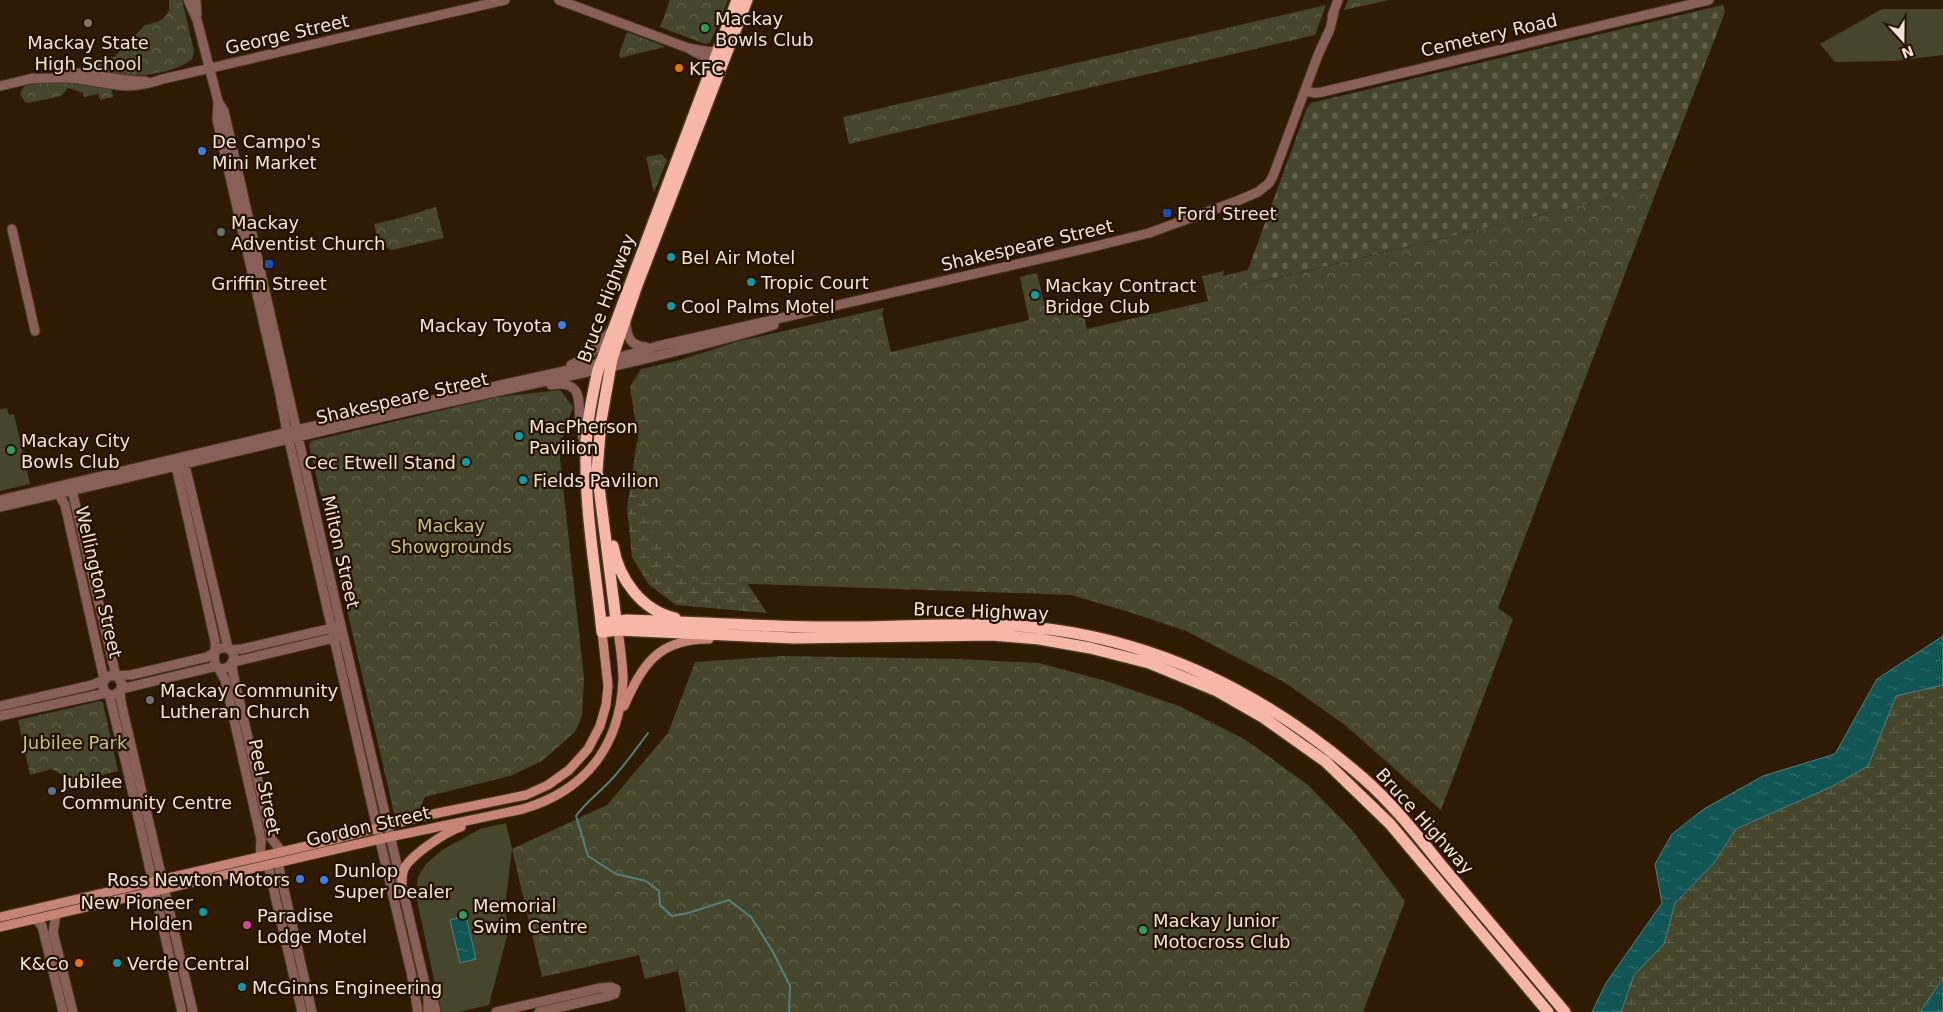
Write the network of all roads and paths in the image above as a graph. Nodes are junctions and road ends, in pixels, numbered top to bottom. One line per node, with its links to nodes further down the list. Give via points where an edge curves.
1 (188, 0): 9 (street, Milton Street)
2 (196, 0): 9 (street, Milton Street)
3 (505, 0): 13 (street, George Street)
4 (559, 0): 10 (street)
5 (736, 0): 11 (highway, Bruce Highway)
6 (746, 0): 12 (highway)
7 (1338, 0): 15 (street, Shakespeare Street, via 1330,29)
8 (1709, 0): 15 (street, Cemetery Road, via 1322,92)
9 (197, 20): 13 (street, Milton Street)
10 (688, 48): 11 (street, via 710,52); 12 (street)
11 (718, 49): 12 (highway, Bruce Highway)
12 (717, 66): 18 (highway, Bruce Highway); 19 (highway, Bruce Highway, via 686,134)
13 (210, 68): 14 (street, George Street, via 143,86 128,87 87,77 30,79); 25 (street, Milton Street, via 218,101 224,111 232,164)
14 (0, 86)
15 (1304, 91): 17 (street, Shakespeare Street, via 1274,176 1249,196 1149,233)
16 (12, 228): 20 (street)
17 (808, 313): 21 (street, Shakespeare Street); 22 (street, Shakespeare Street, via 727,338)
18 (625, 317): 21 (street, via 630,341 639,346); 22 (highway, Bruce Highway)
19 (611, 330): 22 (highway, Bruce Highway); 23 (street, via 588,356)
20 (35, 331)
21 (658, 346): 22 (street, Shakespeare Street)
22 (605, 364): 23 (street, Shakespeare Street); 24 (street, Shakespeare Street); 26 (highway, Bruce Highway); 27 (highway, Bruce Highway, via 590,408)
23 (557, 372): 25 (street, Shakespeare Street)
24 (508, 391): 25 (street, Shakespeare Street); 27 (street, via 556,384 567,384 575,389 580,402 580,426)
25 (293, 435): 28 (street, Shakespeare Street); 30 (street, Shakespeare Street); 41 (street, Milton Street)
26 (600, 445): 38 (highway, via 613,548 622,576 649,606 668,616); 39 (highway, Bruce Highway, via 597,471)
27 (586, 452): 40 (highway, Bruce Highway, via 588,512)
28 (181, 465): 29 (street); 30 (street, Shakespeare Street, via 83,488)
29 (183, 478): 44 (street); 45 (street)
30 (69, 487): 31 (street, Shakespeare Street); 32 (street, Shakespeare Street, via 46,489); 35 (street, Wellington Street)
31 (58, 493): 32 (street, Shakespeare Street); 36 (street, Wellington Street)
32 (28, 497): 34 (street, Shakespeare Street)
33 (0, 500): 34 (street, Shakespeare Street)
34 (14, 500): 37 (street, Shakespeare Street)
35 (74, 503): 36 (street); 48 (street, Wellington Street)
36 (65, 505): 49 (street, Wellington Street)
37 (0, 507)
38 (693, 622): 39 (highway, Bruce Highway); 91 (highway, Bruce Highway, via 834,627 1020,626 1088,636 1149,652 1216,678 1258,700 1308,733 1364,779 1424,843)
39 (617, 626): 40 (highway, Bruce Highway); 43 (highway, Bruce Highway); 55 (main road, Gordon Street, via 623,677 622,700)
40 (602, 627): 61 (main road, Gordon Street, via 608,686 606,705 600,726 588,748 569,770 526,795)
41 (337, 628): 42 (street, Milton Street); 44 (street, via 242,650)
42 (339, 637): 46 (street); 61 (street, Milton Street); 62 (street, Milton Street)
43 (793, 638): 55 (main road, via 695,639 670,646 658,653 638,675); 90 (highway, Bruce Highway, via 992,635 1038,639 1149,663 1217,691 1264,718 1326,762 1390,824)
44 (229, 649): 45 (street); 46 (street, via 234,655)
45 (215, 652): 47 (street, via 213,661); 48 (street, via 208,657)
46 (233, 663): 47 (street, via 224,669); 56 (street, Peel Street)
47 (218, 667): 50 (street); 57 (street, Peel Street, via 225,680)
48 (117, 676): 49 (street, via 111,675); 50 (street, via 122,684)
49 (104, 680): 51 (street, via 102,686); 53 (street)
50 (121, 690): 51 (street); 71 (street, via 121,702)
51 (107, 694): 54 (street); 72 (street)
52 (0, 695): 53 (street)
53 (4, 705)
54 (0, 716)
55 (616, 722): 60 (main road, Gordon Street, via 594,766 572,786 543,803)
56 (251, 752): 57 (street); 58 (street, Peel Street)
57 (242, 754): 59 (street, Peel Street)
58 (262, 796): 59 (street); 65 (street, Peel Street, via 272,841)
59 (252, 798): 66 (street, Peel Street, via 261,839)
60 (496, 815): 63 (main road, Gordon Street); 70 (main road, via 449,831 409,862)
61 (389, 825): 62 (main road, Gordon Street); 63 (street, Milton Street)
62 (377, 828): 64 (street, Milton Street); 65 (main road, Gordon Street)
63 (392, 837): 64 (main road, Gordon Street); 70 (street, Milton Street)
64 (380, 839): 68 (main road, Gordon Street); 85 (street, Milton Street, via 412,972)
65 (282, 852): 66 (main road, Gordon Street)
66 (260, 857): 67 (main road, Gordon Street)
67 (246, 860): 68 (main road); 71 (main road, Gordon Street)
68 (278, 863): 69 (main road, Gordon Street); 84 (street)
69 (268, 865): 71 (main road, Gordon Street); 83 (street)
70 (402, 883): 78 (street, Milton Street)
71 (164, 884): 72 (main road, Gordon Street); 82 (street)
72 (154, 887): 73 (main road, Gordon Street); 74 (main road, Gordon Street); 81 (street)
73 (56, 915): 75 (main road, Gordon Street); 77 (street)
74 (0, 917)
75 (36, 919): 76 (main road, Gordon Street); 77 (street)
76 (0, 927)
77 (49, 933): 79 (street); 80 (street)
78 (422, 970): 86 (street, Milton Street); 87 (street, via 430,986)
79 (63, 1012)
80 (73, 1012)
81 (182, 1012)
82 (193, 1012)
83 (302, 1012)
84 (312, 1012)
85 (418, 1012)
86 (428, 1012)
87 (436, 1012)
88 (496, 1012): 89 (street, via 600,988 616,989 615,994 609,996)
89 (540, 1012)
90 (1548, 1012)
91 (1564, 1012)

